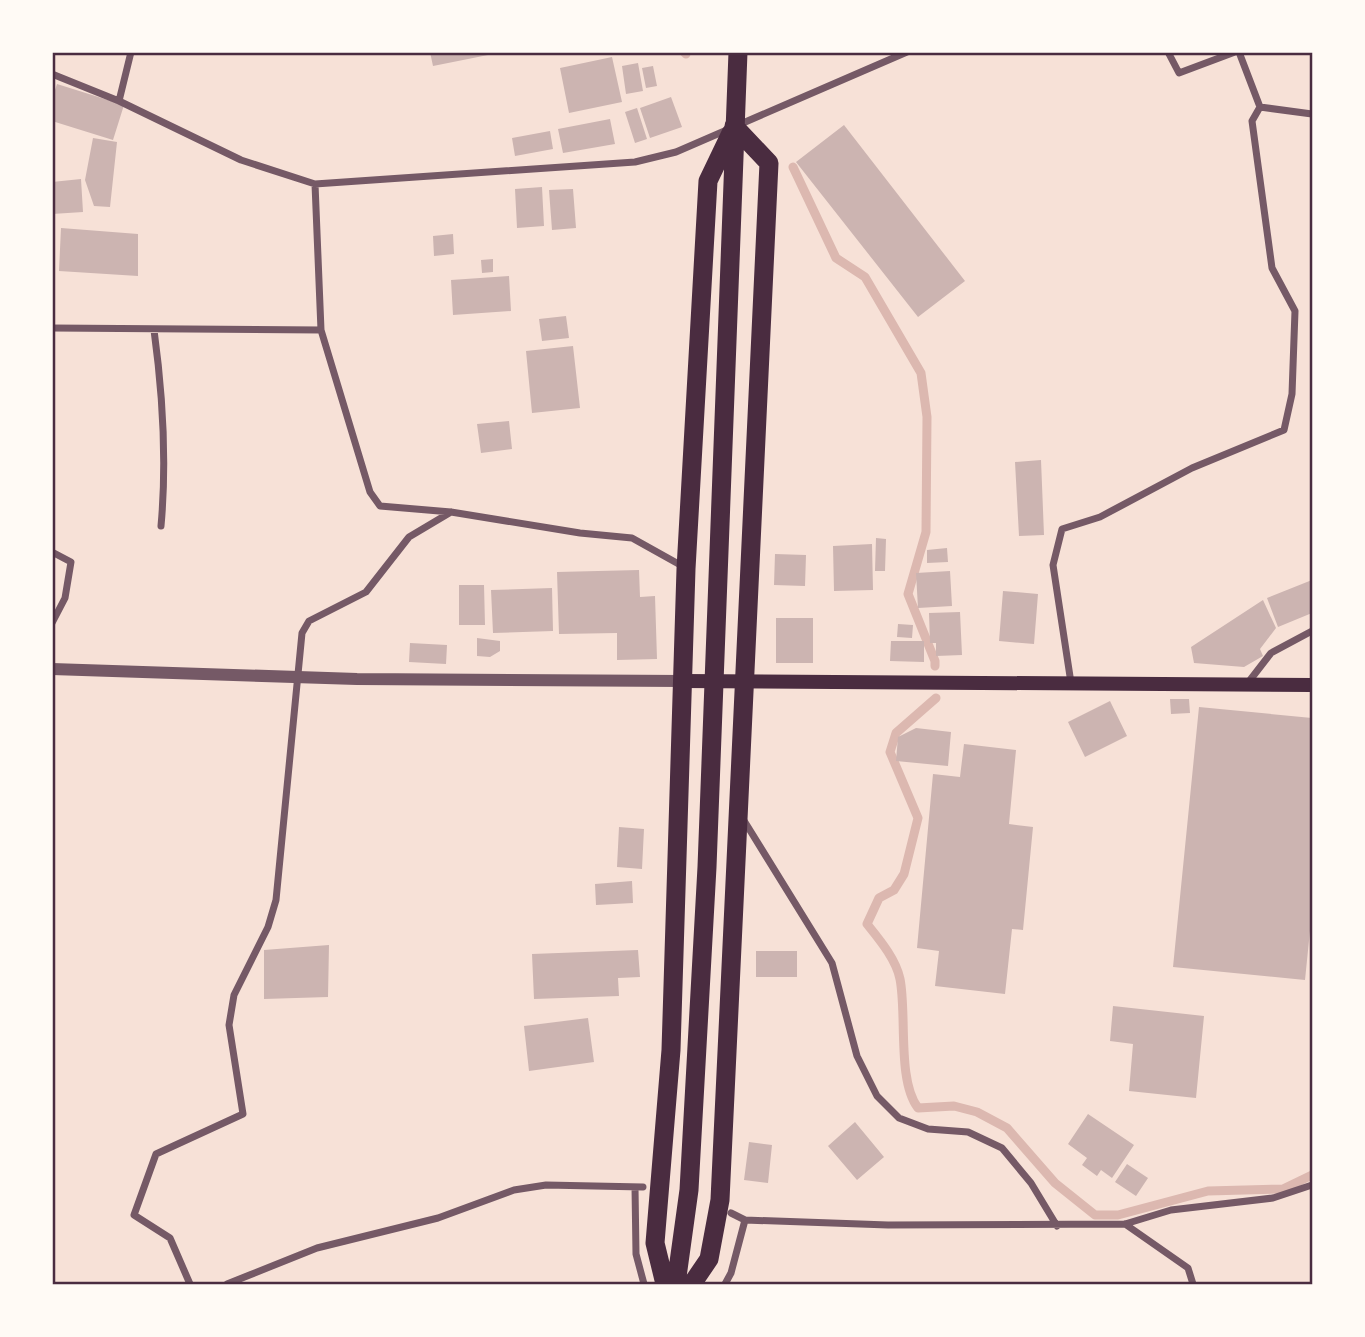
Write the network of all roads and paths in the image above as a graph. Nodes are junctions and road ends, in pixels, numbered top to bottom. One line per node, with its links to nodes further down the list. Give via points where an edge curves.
1 (131, 52): 7 (street)
2 (738, 52): 10 (highway)
3 (908, 52): 10 (street)
4 (1168, 52): 5 (street, via 1179,73)
5 (1237, 52): 8 (street)
6 (52, 74): 7 (street)
7 (119, 101): 11 (street, via 241,160)
8 (1259, 107): 9 (street); 25 (street, via 1252,121 1272,268 1295,312 1292,394 1284,430 1192,468 1100,517 1062,529 1053,565)
9 (1312, 114)
10 (734, 126): 11 (street, via 676,152 635,162); 18 (highway, via 708,181); 23 (highway, via 769,163); 38 (highway, via 707,867 689,1191)
11 (315, 184): 14 (street)
12 (52, 328): 13 (street)
13 (153, 330): 14 (street); 16 (street, via 163,394 165,483)
14 (321, 330): 15 (street, via 370,492 380,506)
15 (451, 512): 18 (street, via 632,538); 22 (street, via 409,537 366,592 309,621 302,633)
16 (160, 526)
17 (52, 552): 19 (street, via 71,562 65,598)
18 (686, 569): 24 (highway)
19 (52, 623)
20 (1312, 631): 26 (street, via 1271,653)
21 (52, 669): 22 (street)
22 (296, 677): 24 (street); 34 (street, via 276,900 268,927 234,995 229,1025 243,1114 156,1154 134,1215 170,1238)
23 (745, 680): 24 (main road); 25 (main road); 28 (highway)
24 (683, 681): 37 (highway, via 671,1050 655,1243)
25 (1071, 683): 26 (main road)
26 (1247, 685): 27 (main road)
27 (1312, 685)
28 (739, 812): 33 (street, via 832,963 857,1056 877,1096 899,1118 929,1129 968,1132 1002,1148 1031,1183); 39 (highway, via 719,1200 709,1259)
29 (1312, 1185): 32 (street, via 1273,1198 1171,1210)
30 (731, 1213): 31 (street)
31 (745, 1220): 33 (street); 40 (street)
32 (1125, 1224): 33 (street); 41 (street, via 1188,1268)
33 (1057, 1226)
34 (190, 1284)
35 (226, 1284): 36 (street, via 317,1248 545,1185 639,1187 636,1254)
36 (644, 1284)
37 (665, 1284)
38 (676, 1284)
39 (692, 1284)
40 (725, 1284)
41 (1194, 1284)

